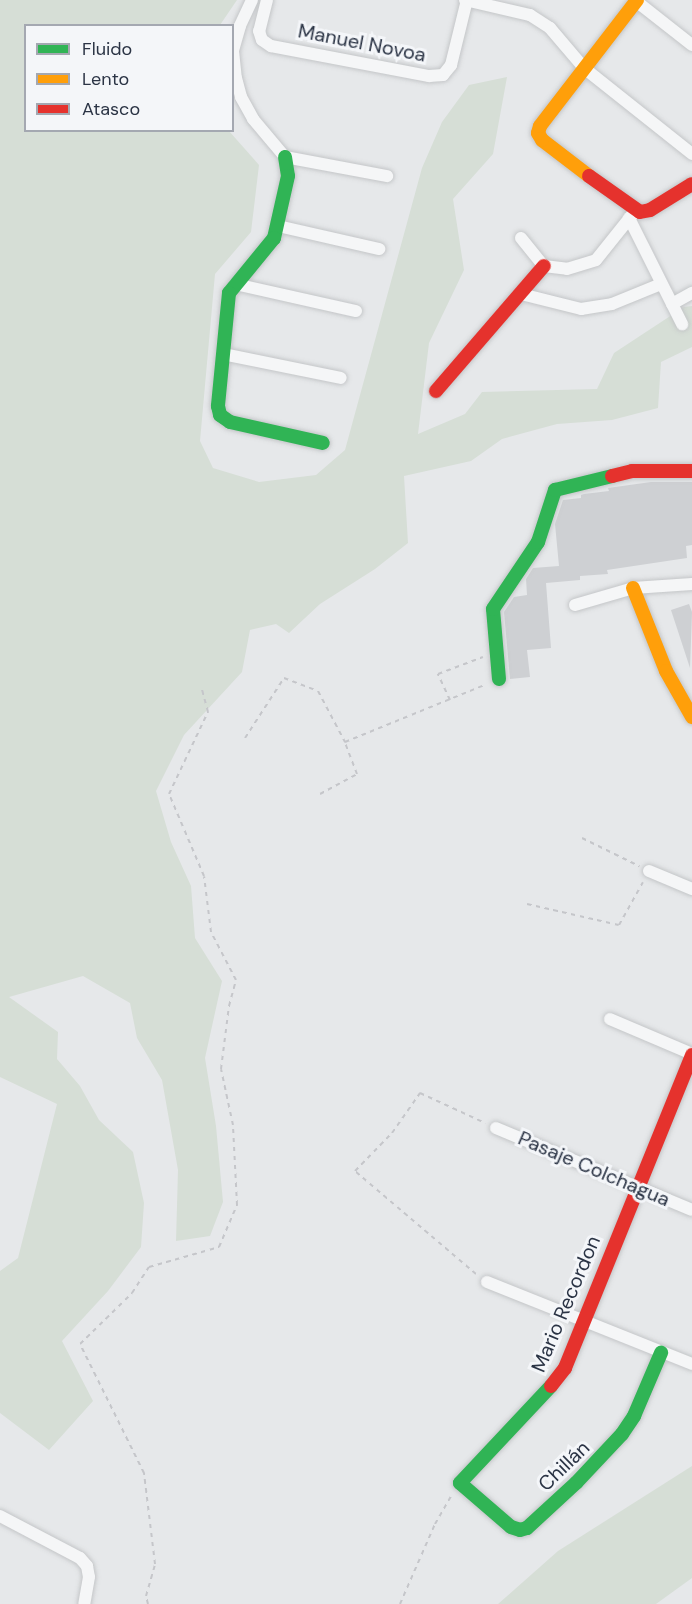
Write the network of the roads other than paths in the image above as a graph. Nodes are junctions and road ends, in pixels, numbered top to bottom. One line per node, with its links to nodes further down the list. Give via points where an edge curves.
1 (252, 0): 8 (street, via 234,51 236,78 253,119)
2 (267, 0): 3 (street, Manuel Novoa, via 259,31 262,40 271,46 429,76 443,75 451,65)
3 (466, 0): 6 (street, via 530,15 550,28)
4 (637, 1): 5 (street); 6 (street)
5 (692, 45)
6 (584, 68): 7 (street); 11 (street, via 538,133)
7 (692, 154)
8 (285, 157): 9 (street); 12 (street, via 288,176)
9 (387, 176)
10 (692, 184): 11 (street, via 650,210)
11 (635, 213): 15 (street, via 596,260 567,269); 17 (street)
12 (278, 226): 14 (street); 16 (street, via 274,238)
13 (521, 238): 15 (street)
14 (379, 249)
15 (544, 266): 19 (street)
16 (235, 284): 21 (street); 23 (street, via 229,293)
17 (661, 284): 19 (street, via 612,304 581,309); 20 (street)
18 (692, 293): 20 (street)
19 (520, 294): 25 (street)
20 (672, 304): 22 (street)
21 (356, 311)
22 (682, 324)
23 (224, 354): 24 (street); 26 (street, via 220,415 230,422)
24 (341, 378)
25 (436, 391)
26 (323, 443)
27 (692, 471): 31 (street, via 632,471 555,490 538,542 493,609)
28 (692, 584): 29 (street)
29 (633, 588): 30 (street); 32 (street, via 666,671)
30 (575, 605)
31 (499, 679)
32 (692, 717)
33 (649, 871): 34 (street)
34 (692, 890)
35 (610, 1019): 36 (street)
36 (692, 1054): 38 (street, Mario Recordon)
37 (496, 1128): 38 (street, Pasaje Colchagua)
38 (637, 1186): 39 (street, Pasaje Colchagua); 41 (street, Mario Recordon)
39 (692, 1210)
40 (487, 1282): 41 (street)
41 (583, 1320): 42 (street); 44 (street, Mario Recordon, via 565,1368 554,1385)
42 (661, 1353): 43 (street); 44 (street, Chillán, via 622,1434 527,1528 511,1527)
43 (692, 1364)
44 (460, 1483)
45 (0, 1516): 46 (street, via 80,1558 89,1577)
46 (84, 1604)

